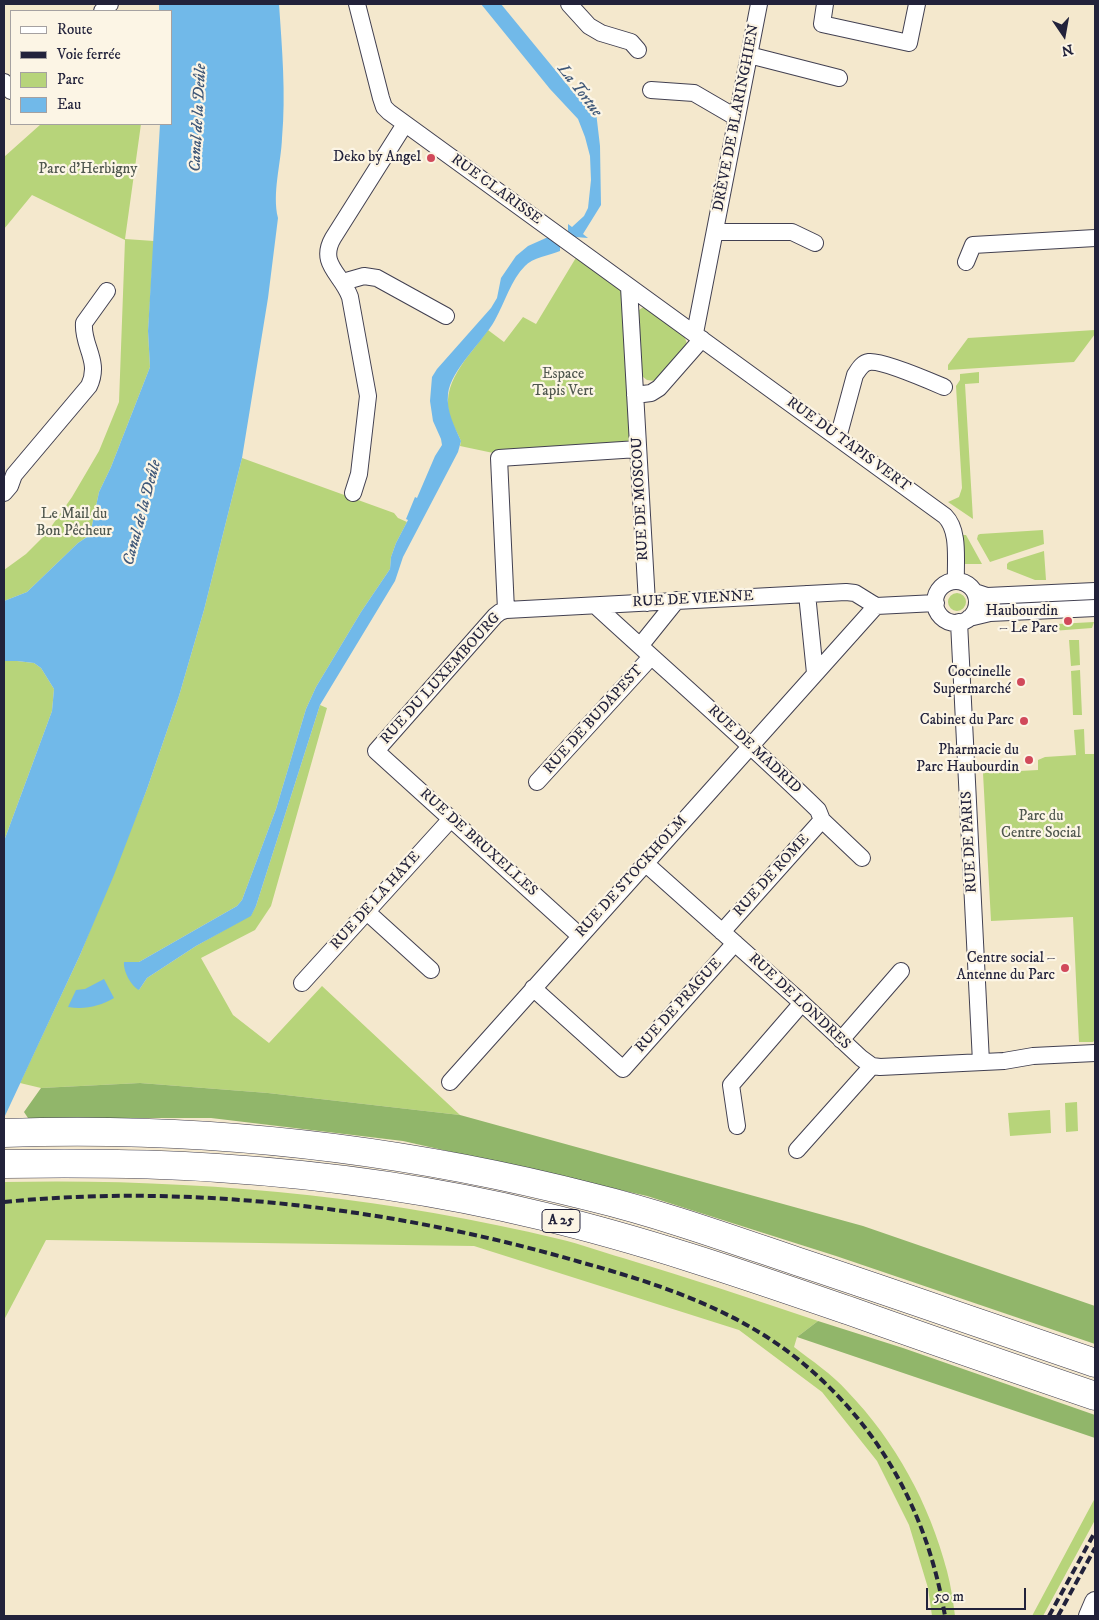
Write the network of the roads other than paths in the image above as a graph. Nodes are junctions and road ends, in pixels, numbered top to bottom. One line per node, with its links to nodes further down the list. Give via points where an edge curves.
1 (357, 4): 11 (street, RUE CLARISSE, via 384,107)
2 (569, 4): 6 (street, via 588,26 630,42)
3 (759, 4): 7 (street, DRÈVE DE BLARINGHIEN)
4 (825, 4): 5 (street, via 822,24 909,43)
5 (917, 4)
6 (638, 50)
7 (749, 55): 8 (street); 10 (street, DRÈVE DE BLARINGHIEN)
8 (839, 78)
9 (651, 90): 10 (street, via 694,93)
10 (737, 118): 12 (street, DRÈVE DE BLARINGHIEN)
11 (405, 124): 16 (street, via 330,244 330,264); 17 (street, RUE CLARISSE)
12 (715, 232): 14 (street, DRÈVE DE BLARINGHIEN, via 792,232); 20 (street, DRÈVE DE BLARINGHIEN)
13 (1095, 238): 15 (street, via 974,245)
14 (815, 243)
15 (966, 262)
16 (343, 282): 19 (street, via 364,276 377,278); 27 (street, via 353,308 368,396 359,474)
17 (629, 287): 20 (street, RUE CLARISSE); 22 (street, RUE DE MOSCOU)
18 (107, 291): 25 (street, via 84,322 94,371 89,386)
19 (446, 316)
20 (699, 336): 22 (street, via 655,391); 23 (street, RUE DU TAPIS VERT)
21 (944, 387): 23 (street, via 876,362 864,364 855,374)
22 (635, 395): 24 (street, RUE DE MOSCOU)
23 (838, 438): 28 (street, RUE DU TAPIS VERT, via 948,519 954,535)
24 (638, 449): 33 (street, RUE DE MOSCOU); 38 (street, RUE DU LUXEMBOURG, via 499,458)
25 (9, 470): 26 (street, via 10,486)
26 (4, 493)
27 (353, 493)
28 (956, 581): 30 (street, via 967,584); 34 (street, via 942,587)
29 (1095, 591): 30 (street, via 987,596)
30 (974, 592): 39 (street, via 977,605 974,613)
31 (807, 594): 32 (street, RUE DE VIENNE); 36 (street, RUE DE VIENNE, via 855,592); 41 (street)
32 (677, 600): 33 (street, RUE DE VIENNE); 40 (street)
33 (647, 603): 35 (street, RUE DE VIENNE)
34 (936, 603): 36 (street); 39 (street, via 943,618 951,622)
35 (596, 606): 38 (street, RUE DE VIENNE); 40 (street, RUE DE MADRID)
36 (876, 606): 41 (street, RUE DE STOCKHOLM)
37 (1095, 608): 39 (street, via 990,613)
38 (506, 610): 43 (street, RUE DU LUXEMBOURG, via 495,616)
39 (964, 620): 60 (street, RUE DE PARIS)
40 (646, 652): 42 (street, RUE DE MADRID); 44 (street, RUE DE BUDAPEST)
41 (816, 673): 42 (street, RUE DE STOCKHOLM)
42 (751, 746): 46 (street, RUE DE MADRID, via 818,810); 48 (street, RUE DE STOCKHOLM)
43 (376, 751): 45 (street, RUE DE BRUXELLES)
44 (537, 782)
45 (450, 820): 49 (street, RUE DE LA HAYE); 51 (street, RUE DE BRUXELLES)
46 (822, 820): 47 (street, RUE DE MADRID); 50 (street, RUE DE ROME)
47 (862, 858)
48 (645, 863): 50 (street, RUE DE LONDRES); 51 (street, RUE DE STOCKHOLM)
49 (367, 912): 53 (street); 55 (street, RUE DE LA HAYE)
50 (722, 932): 52 (street, RUE DE LONDRES)
51 (580, 936): 56 (street, RUE DE STOCKHOLM)
52 (735, 943): 56 (street, RUE DE PRAGUE, via 622,1069); 57 (street, RUE DE LONDRES)
53 (432, 970)
54 (901, 971): 58 (street)
55 (302, 983)
56 (533, 988): 62 (street, RUE DE STOCKHOLM)
57 (802, 1003): 58 (street, RUE DE LONDRES); 63 (street, via 731,1085)
58 (841, 1040): 61 (street, RUE DE LONDRES)
59 (1095, 1053): 60 (street)
60 (982, 1062): 61 (street)
61 (872, 1066): 65 (street)
62 (450, 1082)
63 (737, 1126)
64 (6, 1133): 67 (highway, A 25, via 154,1134 274,1141 484,1172 592,1197 705,1230)
65 (797, 1150)
66 (4, 1164): 68 (highway, A 25, via 178,1166 274,1172 391,1186 504,1208 634,1239)
67 (1095, 1363)
68 (1095, 1396)
69 (1095, 1602): 70 (street)
70 (1089, 1616)

